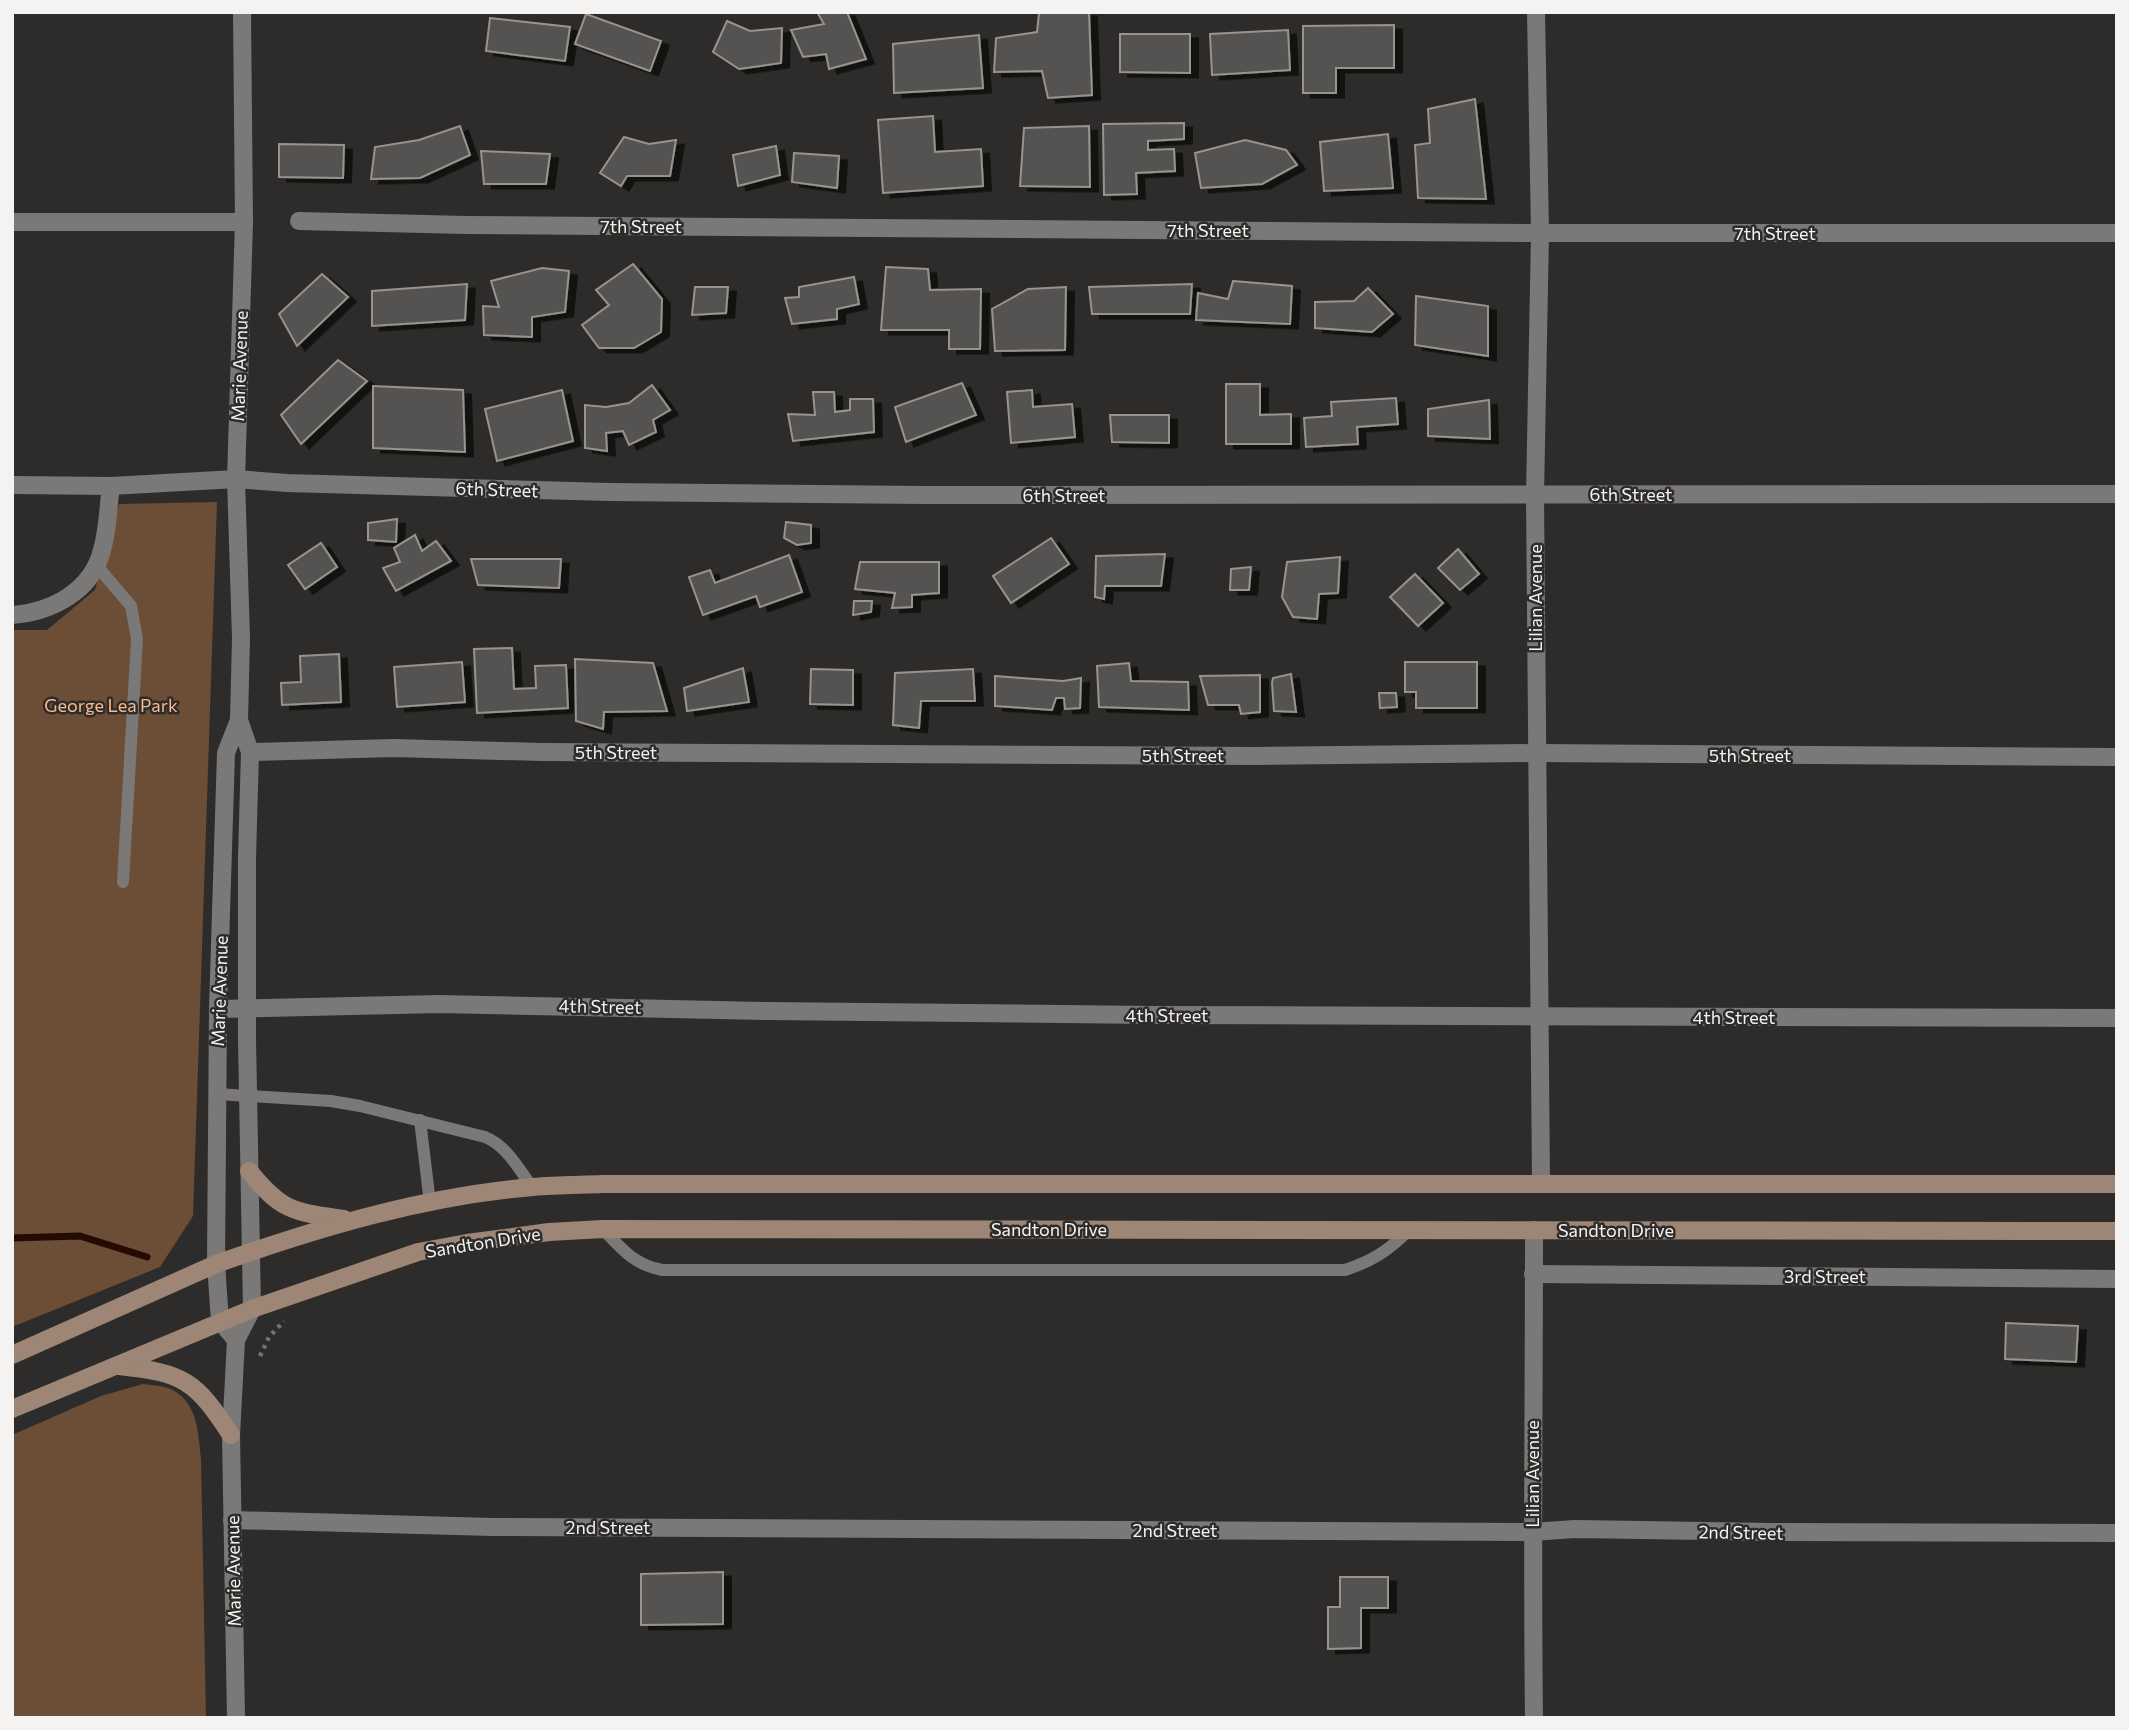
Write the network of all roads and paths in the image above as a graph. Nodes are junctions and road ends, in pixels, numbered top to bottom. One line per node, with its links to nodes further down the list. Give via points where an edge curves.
1 (242, 12): 5 (street, Marie Avenue)
2 (1536, 12): 6 (street, Lilian Avenue)
3 (299, 221): 6 (street, 7th Street)
4 (12, 222): 5 (street)
5 (244, 222): 8 (street, Marie Avenue)
6 (1540, 233): 7 (street, 7th Street); 12 (street, Lilian Avenue)
7 (2117, 233)
8 (236, 479): 10 (street, 6th Street); 12 (street, 6th Street, via 637,492); 15 (street, Marie Avenue)
9 (12, 485): 10 (street, 6th Street)
10 (111, 486): 13 (street)
11 (2117, 494): 12 (street, 6th Street)
12 (1535, 495): 17 (street, Lilian Avenue)
13 (97, 566): 14 (street, via 71,595 54,606); 19 (lane, via 131,606 136,639)
14 (12, 615)
15 (239, 720): 16 (street, Marie Avenue); 21 (street, Marie Avenue, via 226,753)
16 (250, 752): 17 (street, 5th Street, via 394,748); 20 (street, Marie Avenue)
17 (1537, 754): 18 (street, 5th Street); 22 (street, Lilian Avenue)
18 (2117, 757)
19 (123, 882)
20 (247, 1008): 21 (street, 4th Street); 22 (street, 4th Street, via 439,1004); 25 (street, Marie Avenue)
21 (218, 1009): 24 (street, Marie Avenue)
22 (1538, 1016): 23 (street, 4th Street); 28 (street, Lilian Avenue)
23 (2117, 1018)
24 (217, 1094): 25 (lane); 38 (street, Marie Avenue)
25 (247, 1094): 26 (lane, via 331,1101); 27 (street, Marie Avenue)
26 (420, 1120): 30 (lane, via 496,1142); 31 (lane)
27 (249, 1171): 32 (main road, via 278,1202 297,1211); 37 (street, Marie Avenue)
28 (1541, 1183): 29 (main road); 30 (main road)
29 (2117, 1184)
30 (532, 1187): 31 (main road)
31 (430, 1203): 32 (main road)
32 (351, 1220): 37 (main road)
33 (603, 1228): 35 (main road, Sandton Drive); 35 (lane, via 630,1257 652,1268 788,1271 1345,1270 1368,1262); 41 (main road, Sandton Drive, via 418,1252)
34 (1534, 1230): 35 (main road, Sandton Drive); 36 (main road, Sandton Drive); 39 (street, Lilian Avenue)
35 (1408, 1231)
36 (2117, 1231)
37 (250, 1252): 38 (main road); 41 (street, Marie Avenue)
38 (216, 1264): 42 (street, Marie Avenue); 45 (main road)
39 (1533, 1274): 40 (street, 3rd Street); 51 (street, Lilian Avenue)
40 (2117, 1279)
41 (252, 1309): 42 (main road, Sandton Drive); 44 (street)
42 (219, 1321): 44 (street); 47 (main road, Sandton Drive)
43 (284, 1321): 46 (path, via 269,1337)
44 (236, 1340): 49 (street, Marie Avenue)
45 (12, 1355)
46 (261, 1356)
47 (116, 1365): 48 (main road, Sandton Drive); 49 (main road, via 166,1372 187,1382 211,1403)
48 (12, 1409)
49 (231, 1435): 50 (street, Marie Avenue)
50 (232, 1520): 51 (street, 2nd Street, via 492,1527); 53 (street, Marie Avenue)
51 (1532, 1532): 52 (street, 2nd Street); 54 (street, Lilian Avenue)
52 (2117, 1533)
53 (236, 1718)
54 (1534, 1718)

